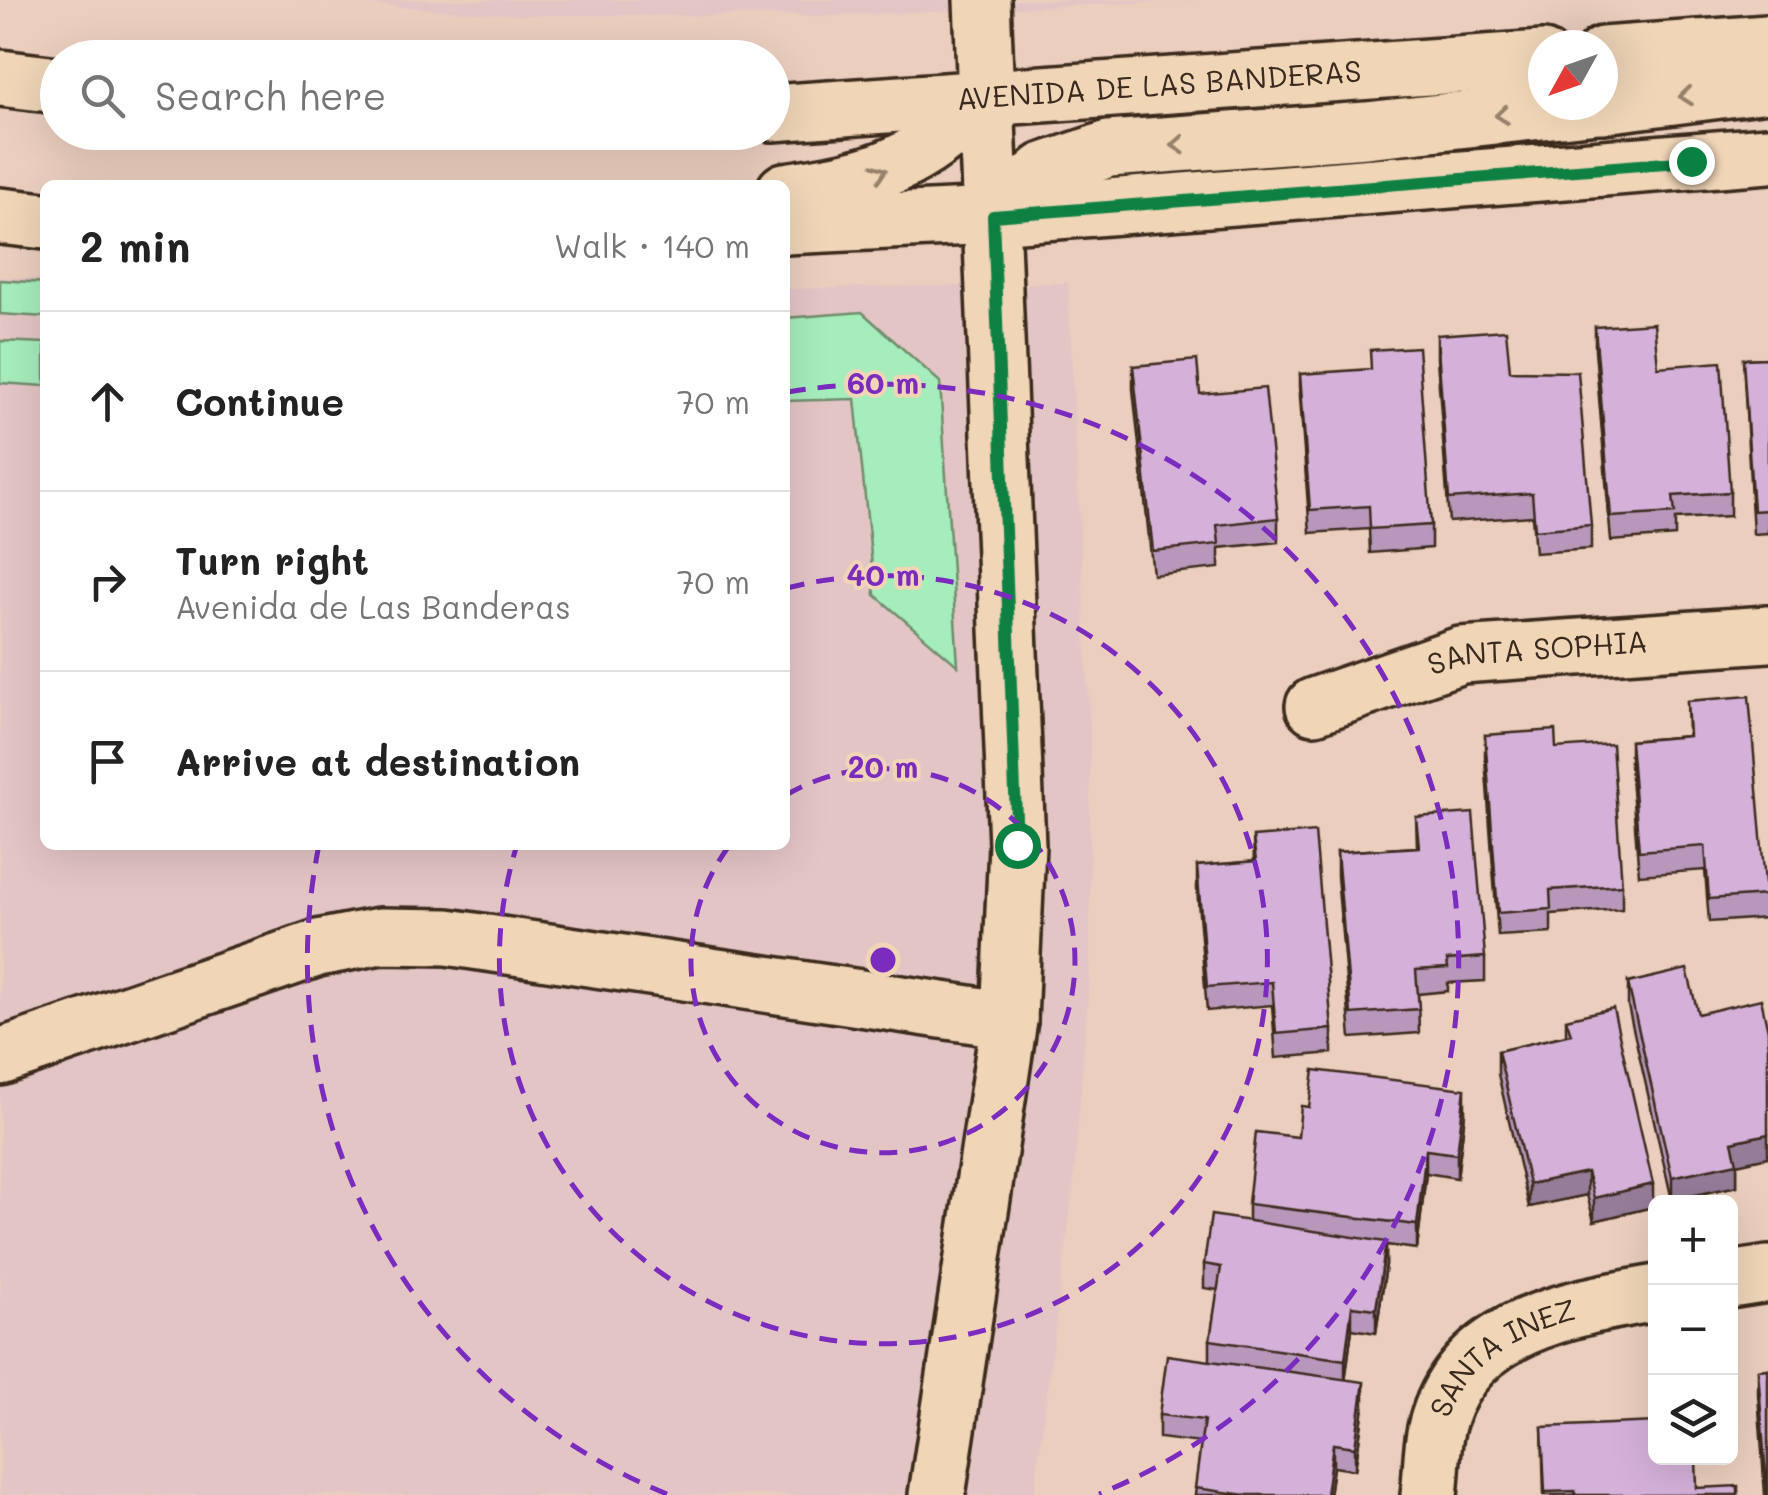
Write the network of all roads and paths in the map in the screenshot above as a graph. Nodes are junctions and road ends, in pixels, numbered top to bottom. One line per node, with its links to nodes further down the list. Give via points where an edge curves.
1 (982, 0): 8 (main road)
2 (1768, 43): 3 (main road)
3 (1618, 54)
4 (1528, 60): 8 (main road, AVENIDA DE LAS BANDERAS)
5 (0, 78): 6 (main road)
6 (40, 82)
7 (1768, 84): 9 (main road, one-way to 9)
8 (987, 99): 10 (main road, AVENIDA DE LAS BANDERAS); 13 (main road, one-way to 8, via 883,174 933,147); 15 (main road)
9 (1618, 103)
10 (790, 112)
11 (1528, 113): 15 (main road, one-way to 15, via 1108,149 1044,171)
12 (1768, 155): 15 (main road)
13 (790, 190)
14 (0, 216): 16 (main road)
15 (993, 216): 17 (main road); 20 (main road, via 1017,845)
16 (40, 220)
17 (790, 226)
18 (1768, 634): 19 (main road, SANTA SOPHIA, via 1460,655)
19 (1314, 706)
20 (1009, 1020): 21 (main road, via 447,937 380,936 318,948); 25 (main road)
21 (0, 1057)
22 (1768, 1274): 23 (main road)
23 (1738, 1279)
24 (1648, 1295): 26 (main road, SANTA INEZ, via 1582,1306 1511,1331 1464,1368 1438,1419)
25 (936, 1495)
26 (1429, 1495)

